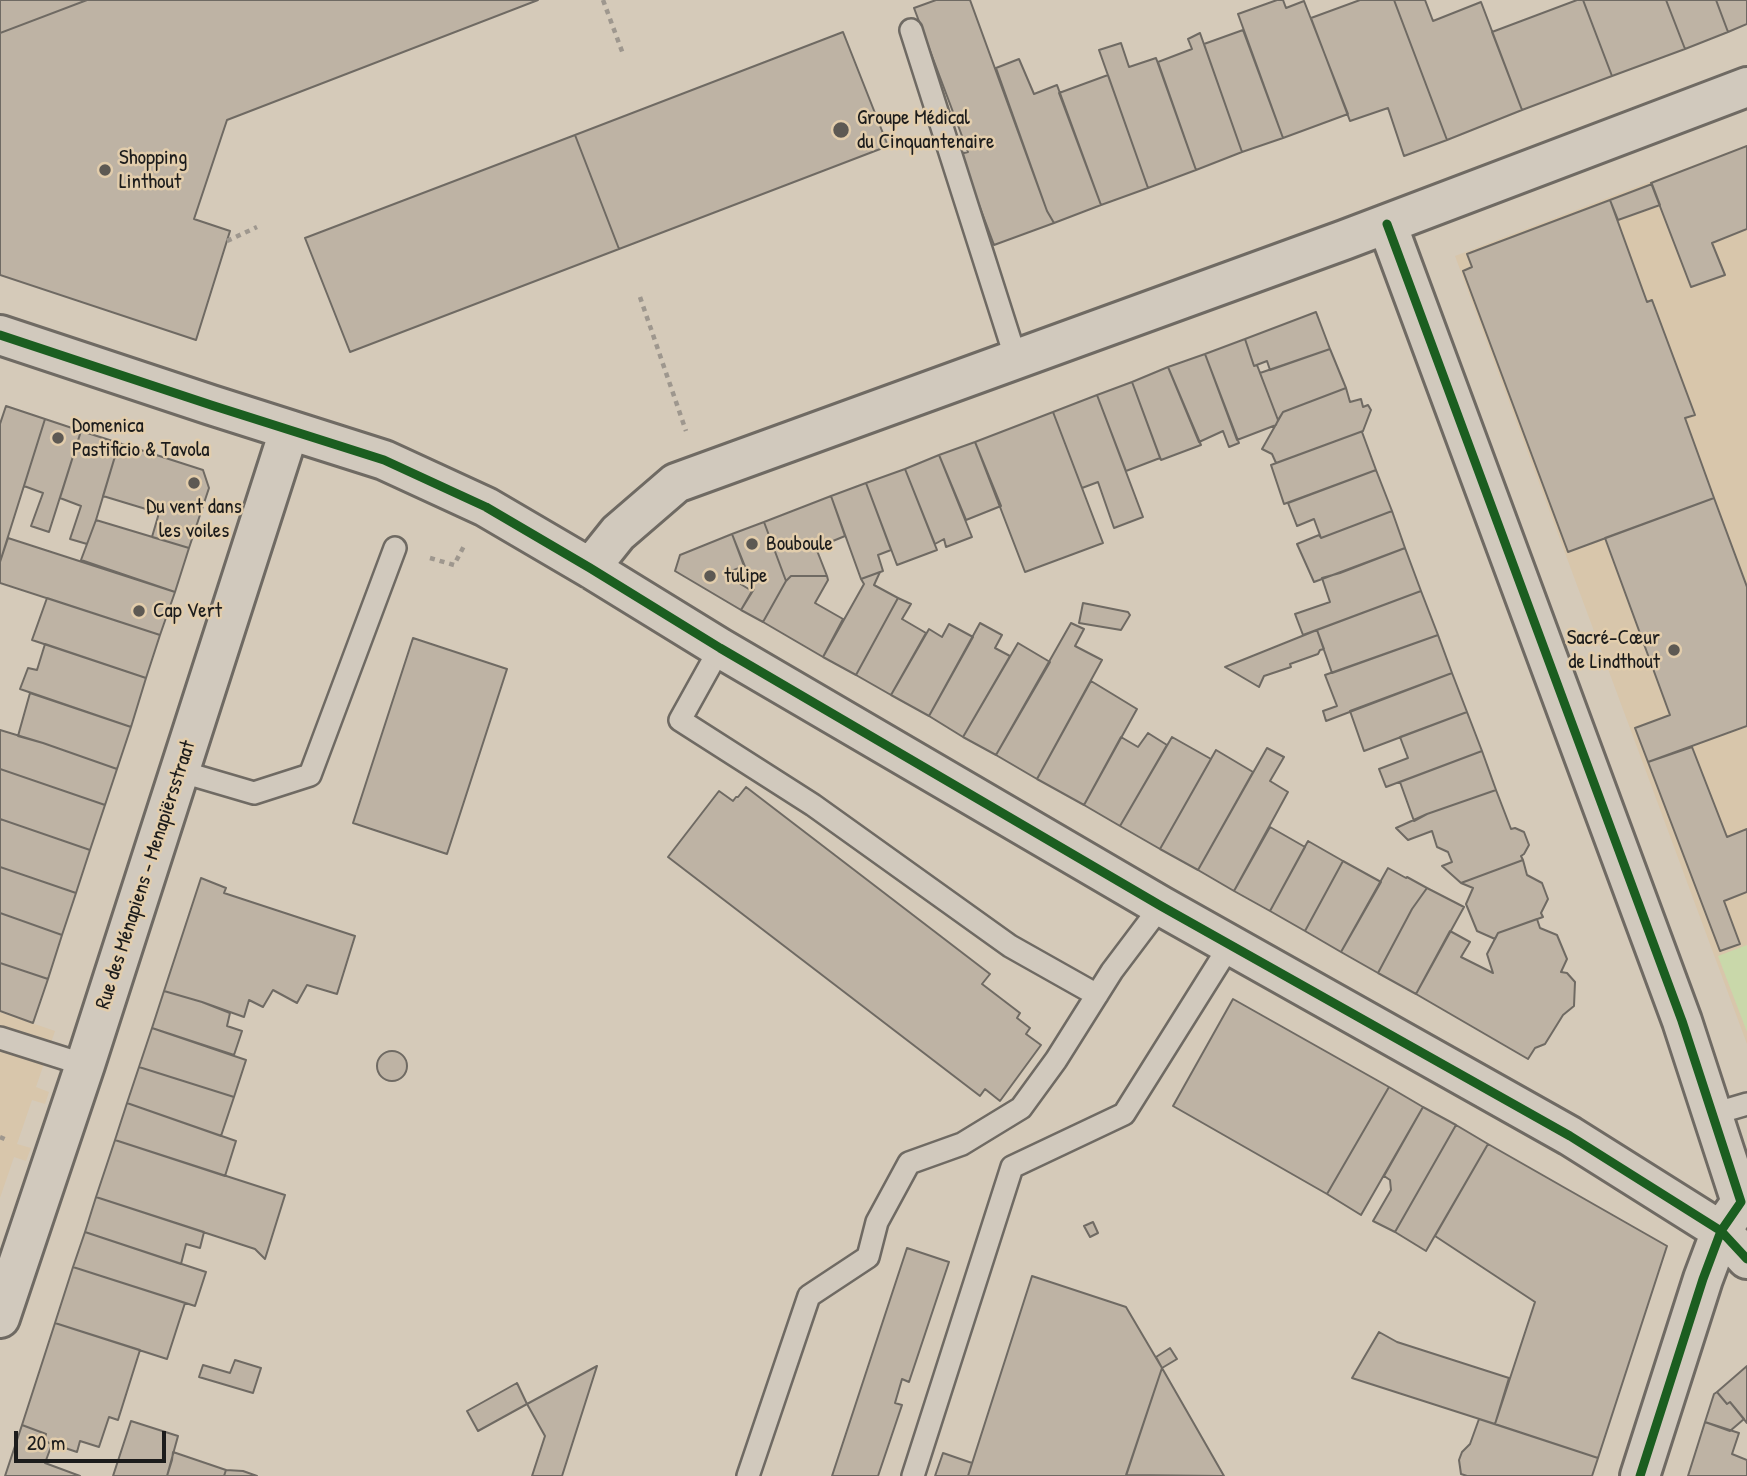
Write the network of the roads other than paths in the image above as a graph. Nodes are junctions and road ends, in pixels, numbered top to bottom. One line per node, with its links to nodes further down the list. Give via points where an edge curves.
1 (911, 30): 5 (lane)
2 (1747, 87): 3 (street)
3 (1387, 224): 5 (street); 16 (street, via 1682,1021)
4 (0, 335): 6 (street)
5 (1016, 359): 8 (street, via 676,483 618,533)
6 (289, 431): 8 (street, via 384,460 486,507); 10 (street, Rue des Ménapiens - Menapiërsstraat)
7 (395, 548): 10 (lane, via 310,775 254,793)
8 (590, 568): 9 (street)
9 (720, 648): 11 (street); 13 (lane, via 680,720 813,805 1010,946)
10 (179, 771): 15 (street, Rue des Ménapiens - Menapiërsstraat)
11 (1161, 906): 12 (street); 13 (lane)
12 (1230, 945): 17 (street, via 1570,1136); 21 (lane, via 1124,1114 1012,1167)
13 (1097, 995): 20 (lane, via 1021,1108 962,1144 909,1163 877,1222 868,1257 809,1296)
14 (0, 1038): 15 (lane)
15 (85, 1065): 19 (street, Rue des Ménapiens - Menapiërsstraat)
16 (1730, 1109): 17 (street, via 1741,1202)
17 (1721, 1231): 18 (street); 22 (street)
18 (1747, 1259)
19 (0, 1318)
20 (748, 1476)
21 (913, 1476)
22 (1640, 1476)

